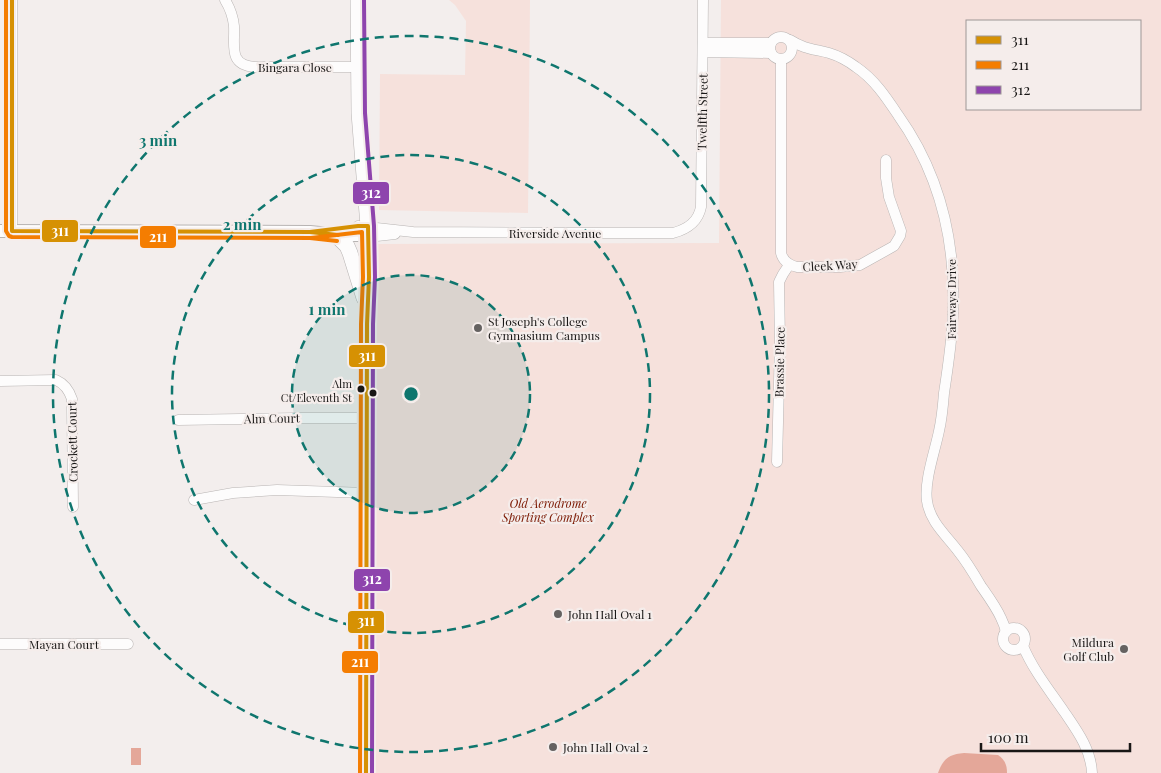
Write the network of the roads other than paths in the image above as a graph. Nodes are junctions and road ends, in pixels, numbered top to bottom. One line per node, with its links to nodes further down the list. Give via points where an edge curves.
1 (12, 0): 13 (street)
2 (225, 0): 10 (street, Bingara Close, via 233,16 235,55 242,64 255,67)
3 (358, 0): 10 (main road)
4 (703, 0): 6 (street, Twelfth Street)
5 (790, 40): 7 (street, via 776,37); 8 (street, Fairways Drive); 9 (street, via 793,48)
6 (703, 48): 7 (street); 12 (street, Twelfth Street, via 701,207)
7 (771, 48): 9 (street, via 774,56)
8 (806, 48): 9 (street); 27 (street, Fairways Drive, via 838,57 872,80 908,129 936,186 950,244 954,314 940,428 926,499 932,518 966,562)
9 (786, 57): 17 (street, Cleek Way, via 781,252)
10 (358, 67): 14 (main road)
11 (886, 160): 17 (street, Cleek Way, via 889,197 900,231 894,246 853,266)
12 (694, 222): 14 (street, Riverside Avenue, via 682,231 668,233)
13 (6, 231): 15 (street, Riverside Avenue)
14 (363, 231): 15 (street, Riverside Avenue); 16 (street, Riverside Avenue); 18 (main road); 19 (main road, via 369,277)
15 (310, 232): 16 (street, Riverside Avenue)
16 (336, 235): 18 (main road, via 347,246)
17 (789, 265): 23 (street, Brassie Place, via 779,282)
18 (364, 300): 19 (main road)
19 (367, 324): 21 (main road)
20 (0, 381): 26 (street, Crockett Court, via 56,380 70,393)
21 (367, 418): 22 (street, Alm Court); 24 (main road)
22 (178, 420)
23 (777, 462)
24 (366, 493): 25 (street, via 277,490); 31 (main road)
25 (194, 500)
26 (73, 507)
27 (1009, 630): 30 (street, via 1023,632 1026,639); 30 (street, via 1004,638 1005,645 1010,650)
28 (0, 644): 29 (street, Mayan Court)
29 (128, 644)
30 (1020, 648): 32 (street, via 1083,741)
31 (366, 773)
32 (1092, 773)

